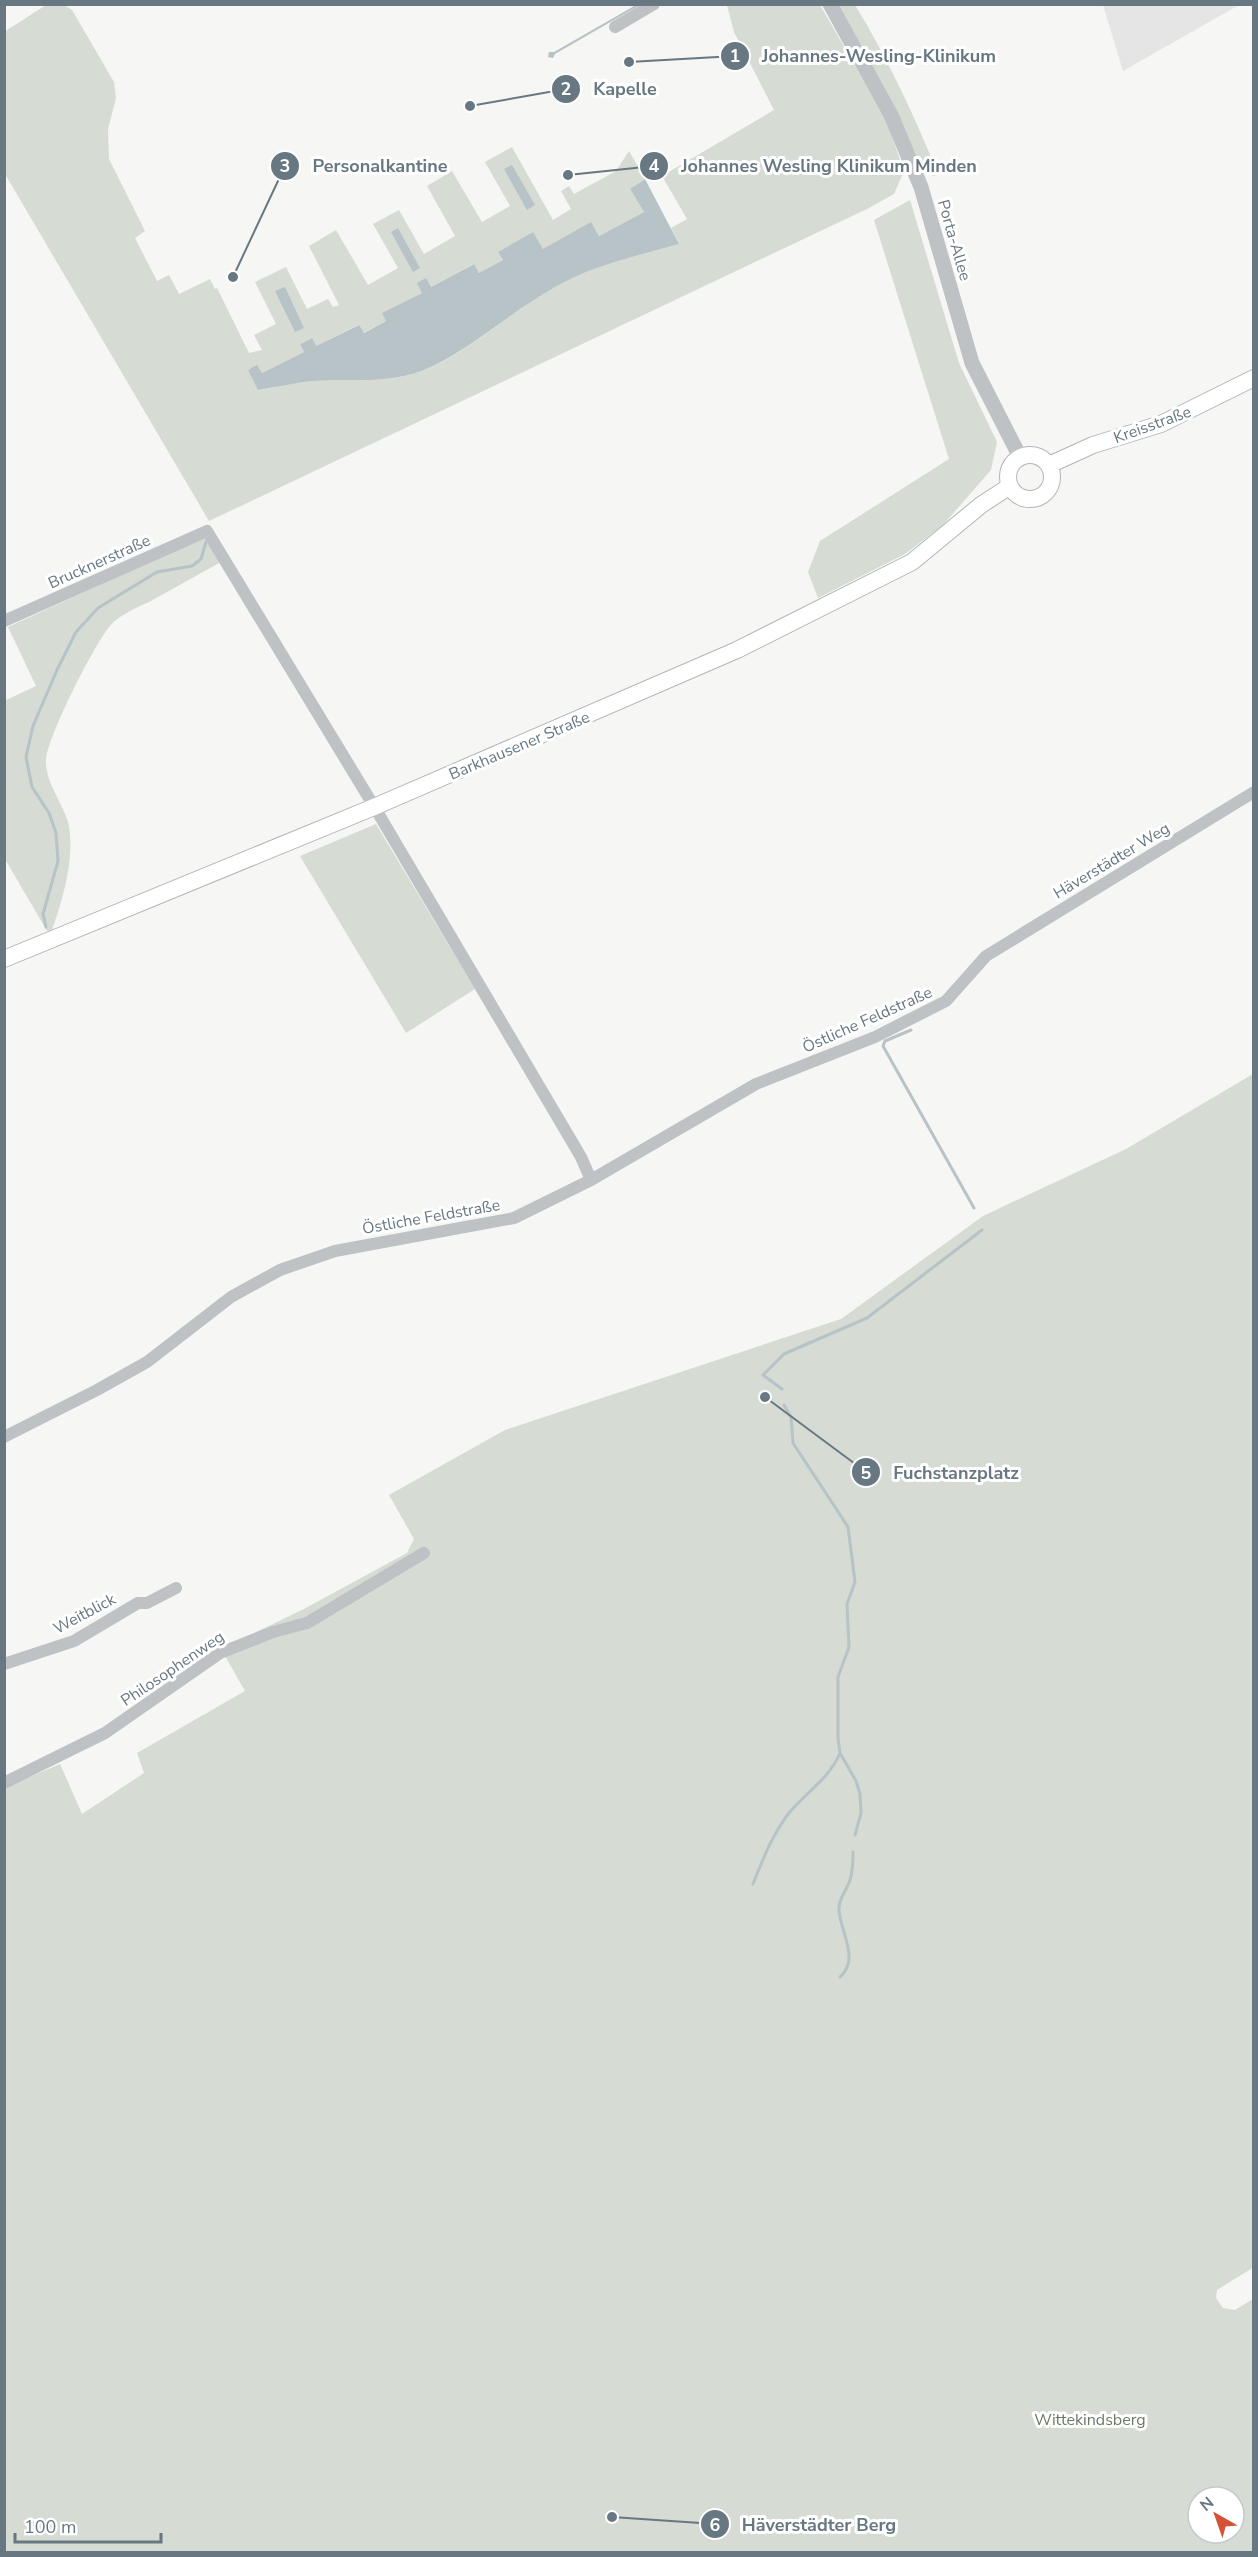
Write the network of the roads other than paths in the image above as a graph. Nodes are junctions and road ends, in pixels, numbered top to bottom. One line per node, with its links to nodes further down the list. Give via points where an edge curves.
1 (654, 4): 3 (street)
2 (830, 4): 5 (street, Porta-Allee, via 891,115 921,187 972,363)
3 (615, 27)
4 (1254, 378): 6 (main road, Kreisstraße, via 1161,424 1093,445)
5 (1020, 457): 6 (main road, via 1035,455); 7 (main road, via 1008,472)
6 (1049, 465): 7 (main road, via 1051,484 1042,495 1020,496)
7 (1010, 486): 10 (main road, Barkhausener Straße, via 912,562 855,592 705,664)
8 (4, 621): 10 (street, Brucknerstraße, via 207,531)
9 (1254, 792): 11 (street, Häverstädter Weg)
10 (374, 807): 12 (main road, Barkhausener Straße); 13 (street)
11 (986, 956): 13 (street, Östliche Feldstraße, via 946,1001 875,1036 756,1084)
12 (4, 959)
13 (591, 1180): 14 (street, Östliche Feldstraße, via 514,1218 335,1251 280,1270 231,1298 147,1362)
14 (4, 1437)
15 (424, 1553): 18 (street, Philosophenweg, via 307,1623 262,1635 220,1653 105,1733)
16 (176, 1588): 17 (street, Weitblick, via 147,1603 138,1603 74,1641)
17 (4, 1664)
18 (4, 1784)

